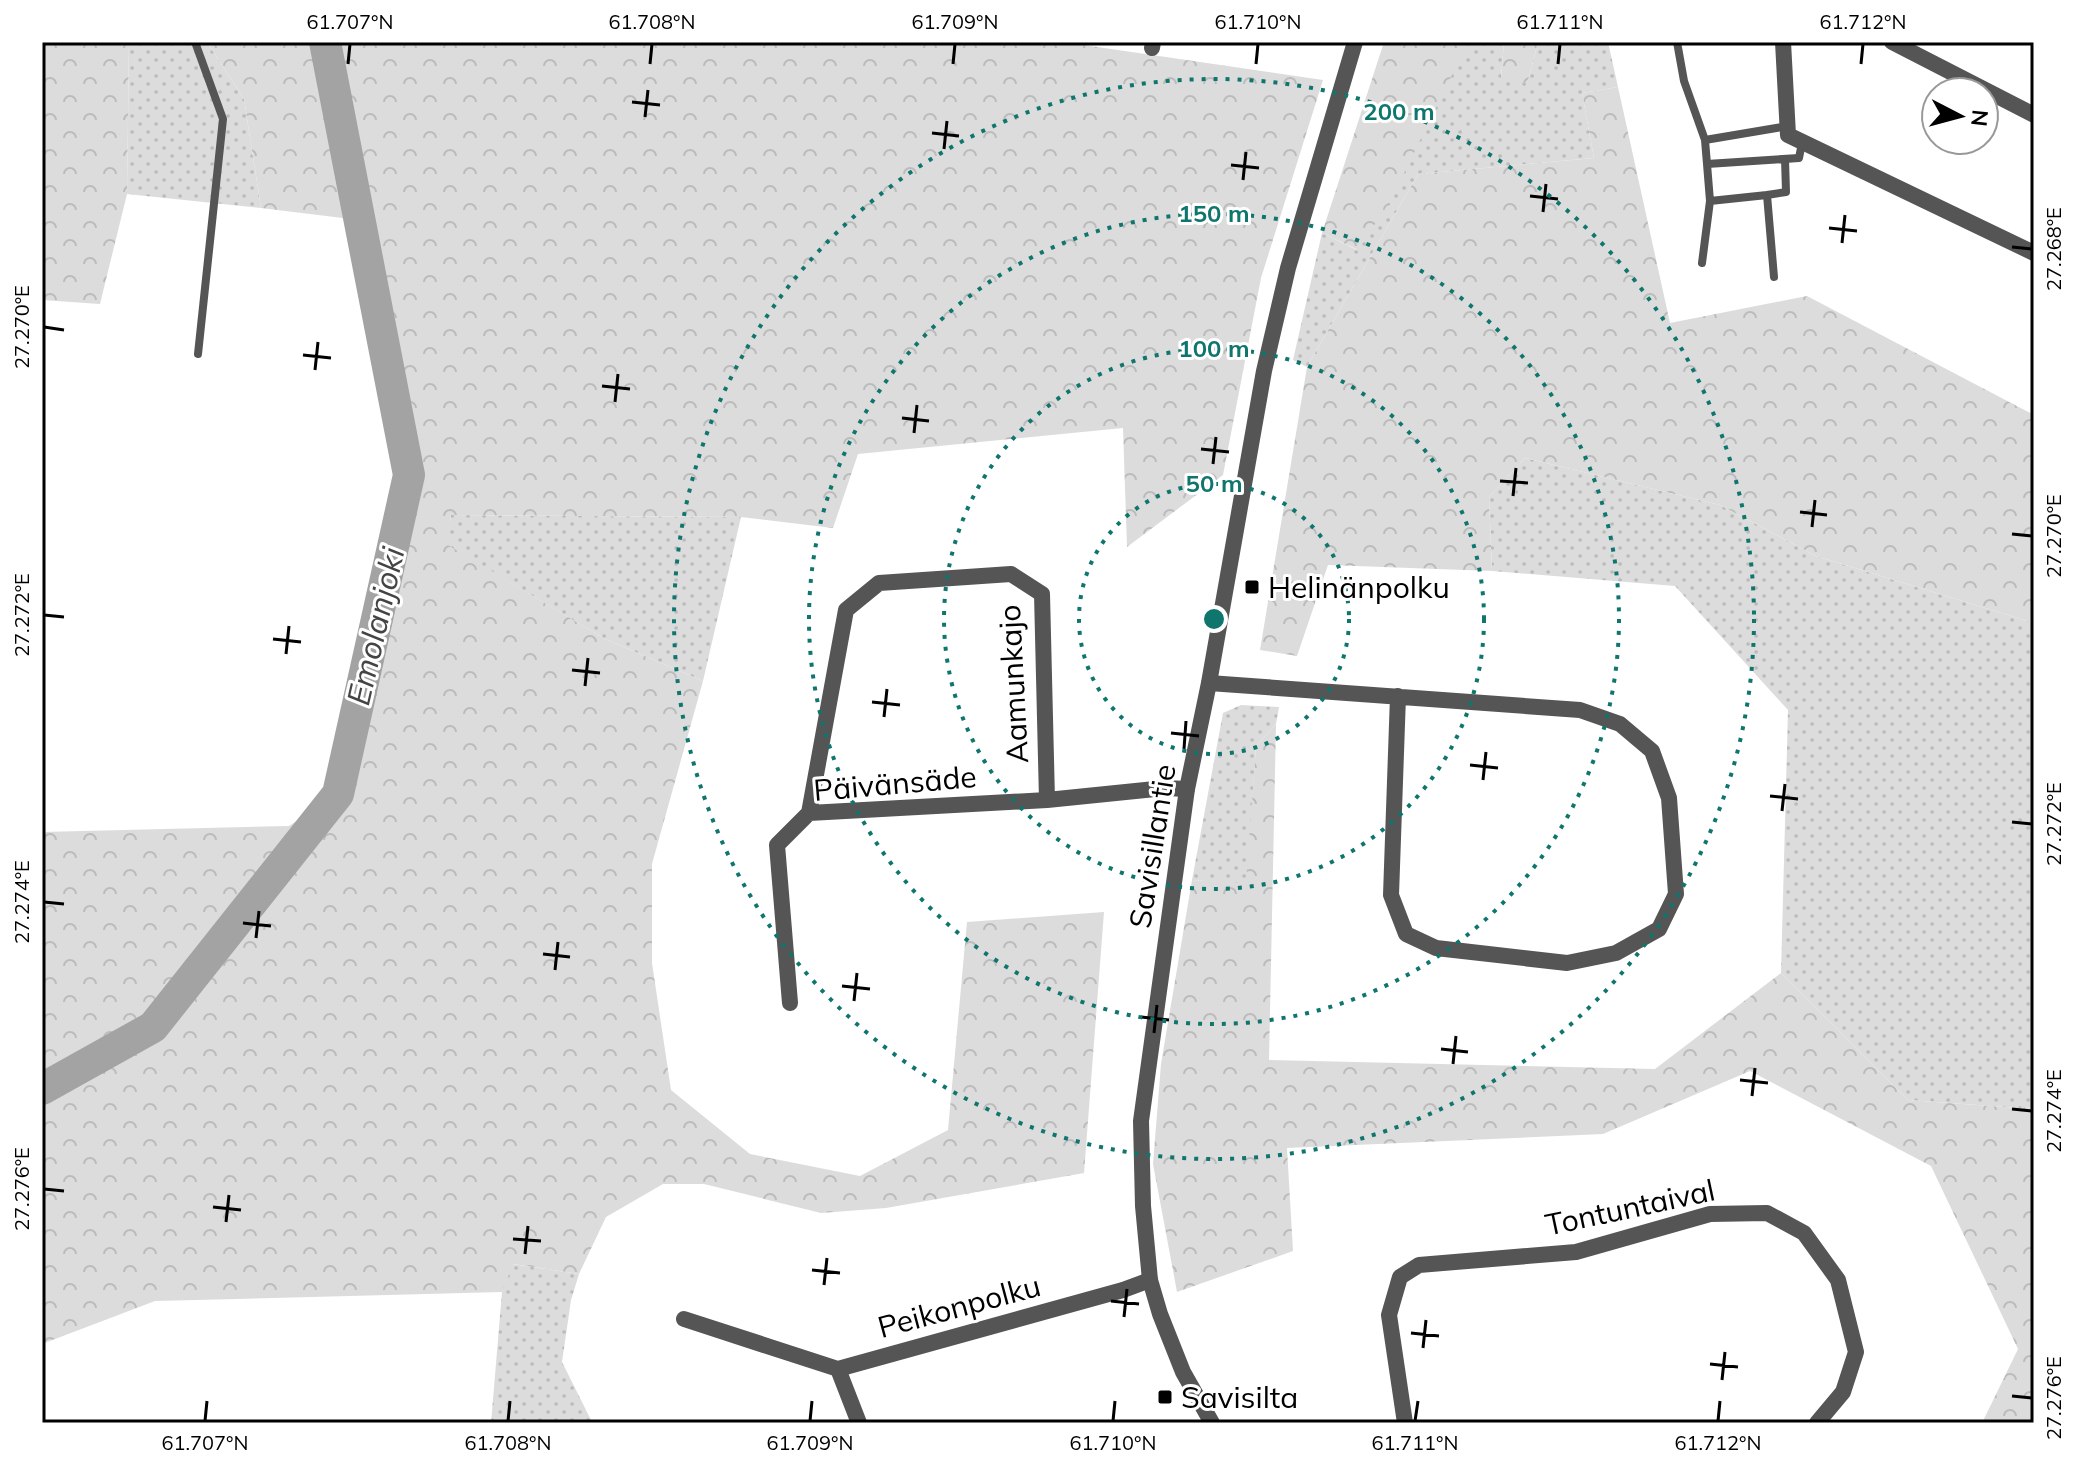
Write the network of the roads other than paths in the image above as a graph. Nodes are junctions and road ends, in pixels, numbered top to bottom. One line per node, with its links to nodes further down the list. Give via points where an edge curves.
1 (195, 42): 17 (lane, via 223,119)
2 (1355, 42): 18 (street, Savisillantie, via 1288,268 1264,371)
3 (1679, 42): 8 (lane, via 1684,81)
4 (1783, 42): 7 (street)
5 (1892, 42): 6 (street)
6 (2034, 115)
7 (1788, 126): 8 (lane); 9 (street, via 1788,135)
8 (1705, 140): 11 (lane)
9 (1803, 142): 10 (lane, via 1799,158); 14 (street)
10 (1785, 159): 11 (lane); 12 (lane, via 1786,192)
11 (1707, 164): 13 (lane)
12 (1767, 195): 13 (lane); 16 (lane)
13 (1710, 201): 15 (lane)
14 (2034, 253)
15 (1702, 263)
16 (1774, 277)
17 (198, 354)
18 (1209, 683): 19 (street); 20 (street, Savisillantie)
19 (1398, 696): 19 (street, via 1391,895 1406,934 1436,948 1567,963 1616,953 1659,929 1676,894 1669,798 1652,751 1620,724 1580,710)
20 (1187, 789): 21 (street, Päivänsäde); 24 (street, Savisillantie, via 1141,1121)
21 (1047, 800): 22 (street, Päivänsäde); 22 (street, Aamunkajo, via 1042,594 1011,574 879,583 846,610)
22 (809, 813): 23 (street, Päivänsäde, via 777,845)
23 (790, 1003)
24 (1150, 1280): 26 (street, Peikonpolku); 28 (street, Savisillantie, via 1183,1372)
25 (684, 1319): 26 (street)
26 (838, 1369): 27 (street)
27 (859, 1423)
28 (1212, 1423)
29 (1405, 1423): 30 (street, Tontuntaival, via 1389,1315 1400,1277 1419,1265 1576,1252 1710,1214 1767,1213 1804,1233 1838,1280 1856,1352 1843,1392)
30 (1817, 1423)

